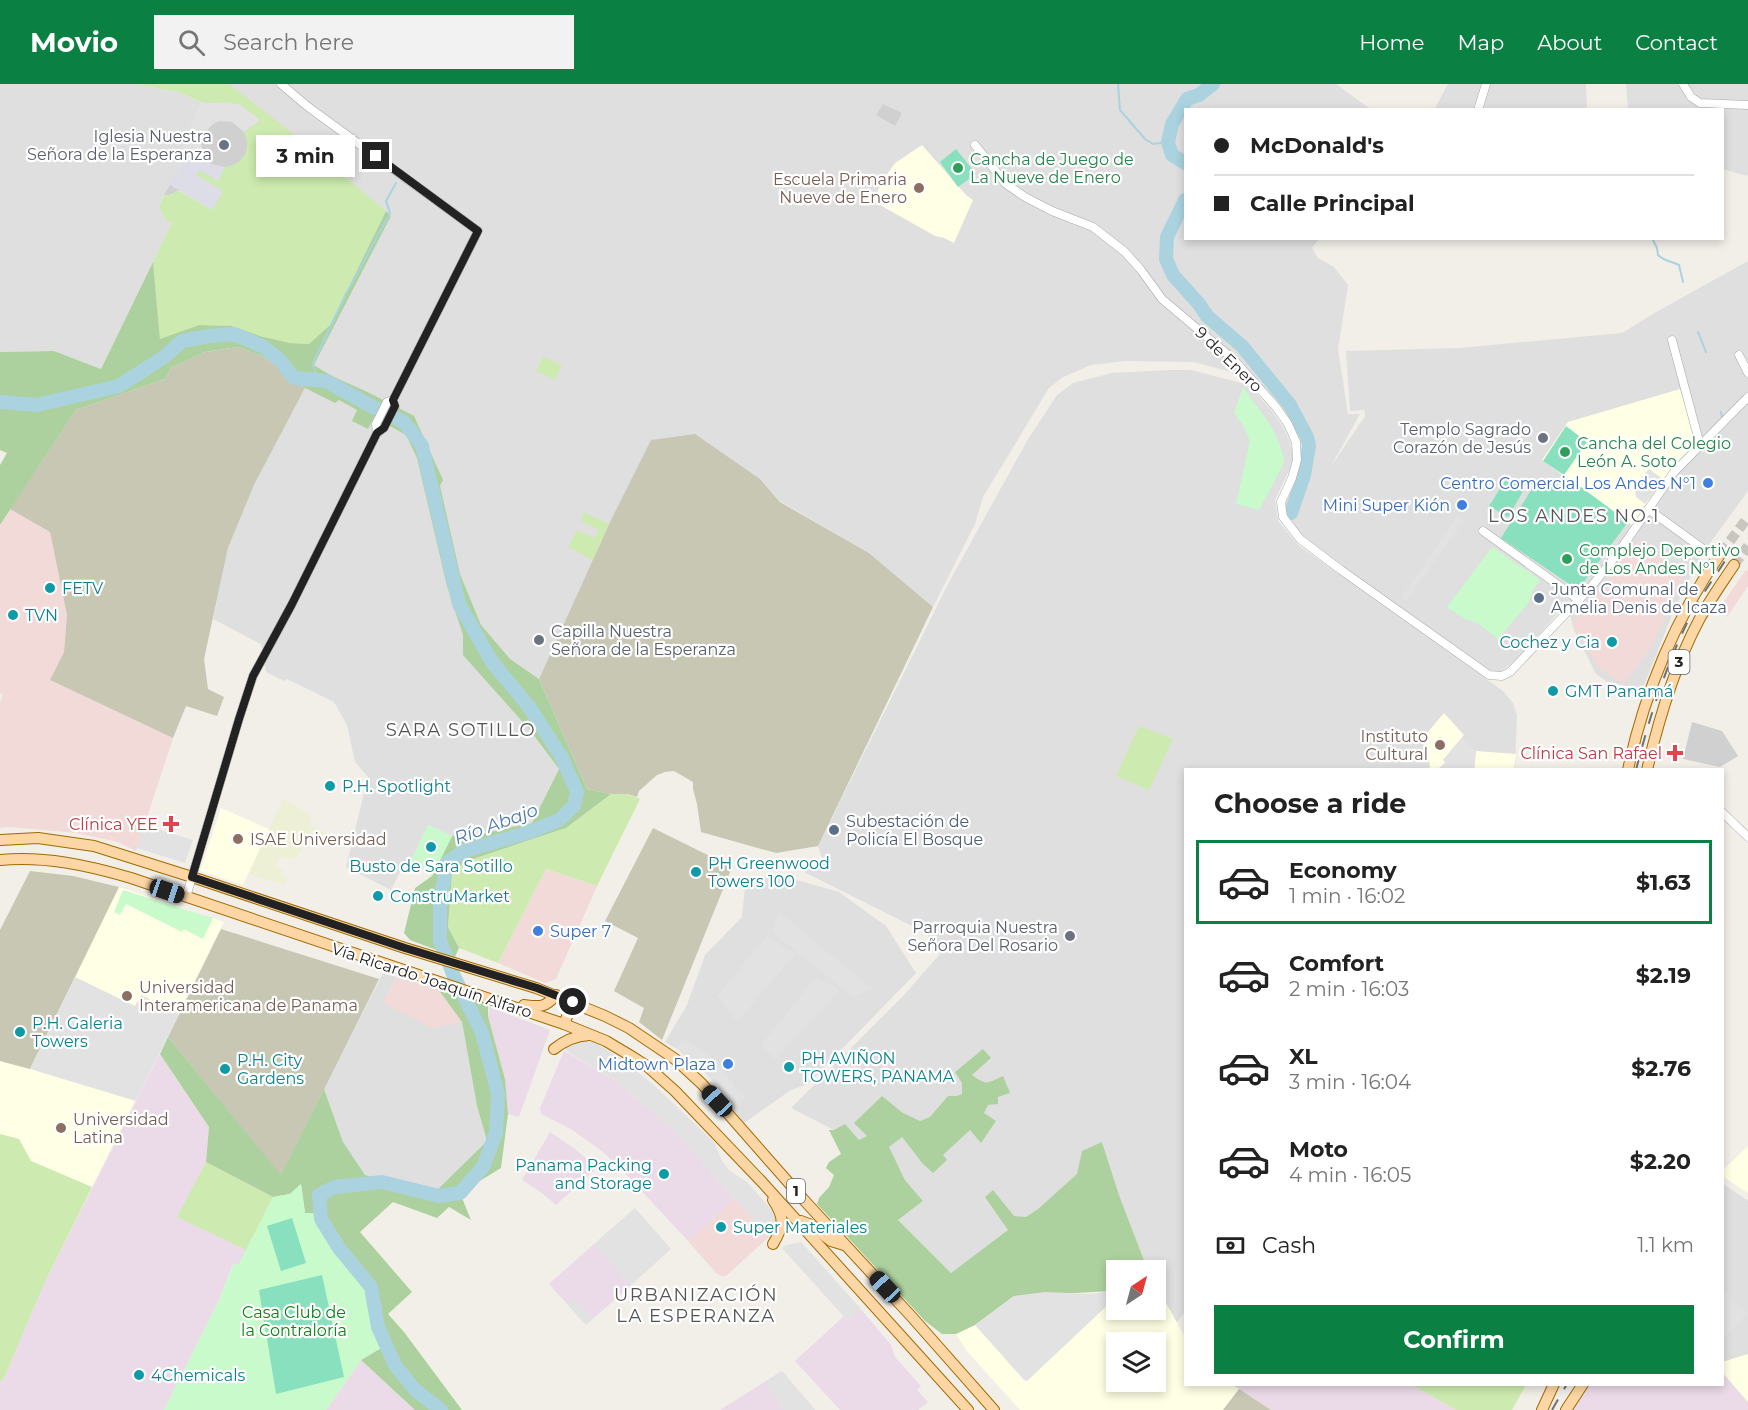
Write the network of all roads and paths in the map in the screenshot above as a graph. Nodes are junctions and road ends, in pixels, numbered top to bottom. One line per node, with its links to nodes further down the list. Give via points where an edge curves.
1 (281, 84): 23 (street, via 478,231 253,676)
2 (1486, 84): 5 (street)
3 (1683, 84): 4 (street, via 1700,103)
4 (1748, 105)
5 (1479, 108)
6 (975, 145): 16 (street, 9 de Enero, via 1006,184 1025,197 1094,227 1112,242 1141,270 1162,299 1254,380 1282,415 1296,442 1298,460 1281,502 1283,517 1300,539 1341,570 1497,677 1510,672)
7 (1672, 340): 11 (street)
8 (1739, 355): 9 (street)
9 (1748, 373)
10 (1748, 397): 11 (street)
11 (1700, 445): 12 (street, via 1674,472)
12 (1648, 509): 14 (street); 16 (street)
13 (1483, 531): 16 (street)
14 (1719, 556): 17 (main road, 3, via 1668,646)
15 (1734, 565): 18 (main road, 3, via 1700,618 1678,663 1657,723)
16 (1579, 600)
17 (1629, 768)
18 (1647, 768)
19 (1724, 814): 20 (street)
20 (1748, 837)
21 (0, 840): 23 (main road, Vía Ricardo Joaquín Alfaro, via 38,838 85,845)
22 (0, 860): 24 (main road, Vía Ricardo Joaquín Alfaro, via 28,858 88,867)
23 (192, 877): 24 (street); 25 (main road, Vía Ricardo Joaquín Alfaro / 1)
24 (186, 897): 26 (main road, Vía Ricardo Joaquín Alfaro / 1)
25 (556, 995): 26 (main road, via 549,1004 536,1007); 27 (main road, Vía Ricardo Joaquín Alfaro / 1)
26 (498, 1000): 28 (main road, Vía Ricardo Joaquín Alfaro / 1)
27 (573, 1002): 28 (main road); 34 (main road, Vía Ricardo Joaquín Alfaro / 1, via 629,1028 690,1072)
28 (564, 1024): 29 (main road, Vía Ricardo Joaquín Alfaro / 1)
29 (593, 1035): 30 (main road, via 575,1037); 31 (main road, Vía Ricardo Joaquín Alfaro / 1, via 639,1061 675,1091)
30 (554, 1049)
31 (762, 1182): 32 (main road, Vía Ricardo Joaquín Alfaro / 1); 33 (main road, via 782,1217)
32 (798, 1221): 34 (main road); 39 (main road, Vía Ricardo Joaquín Alfaro / 1)
33 (773, 1244)
34 (844, 1245): 40 (main road, Vía Ricardo Joaquín Alfaro / 1)
35 (1547, 1386): 41 (main road)
36 (1553, 1386): 41 (main road)
37 (1581, 1386): 38 (main road)
38 (1568, 1406)
39 (968, 1410)
40 (994, 1410)
41 (1541, 1410)

